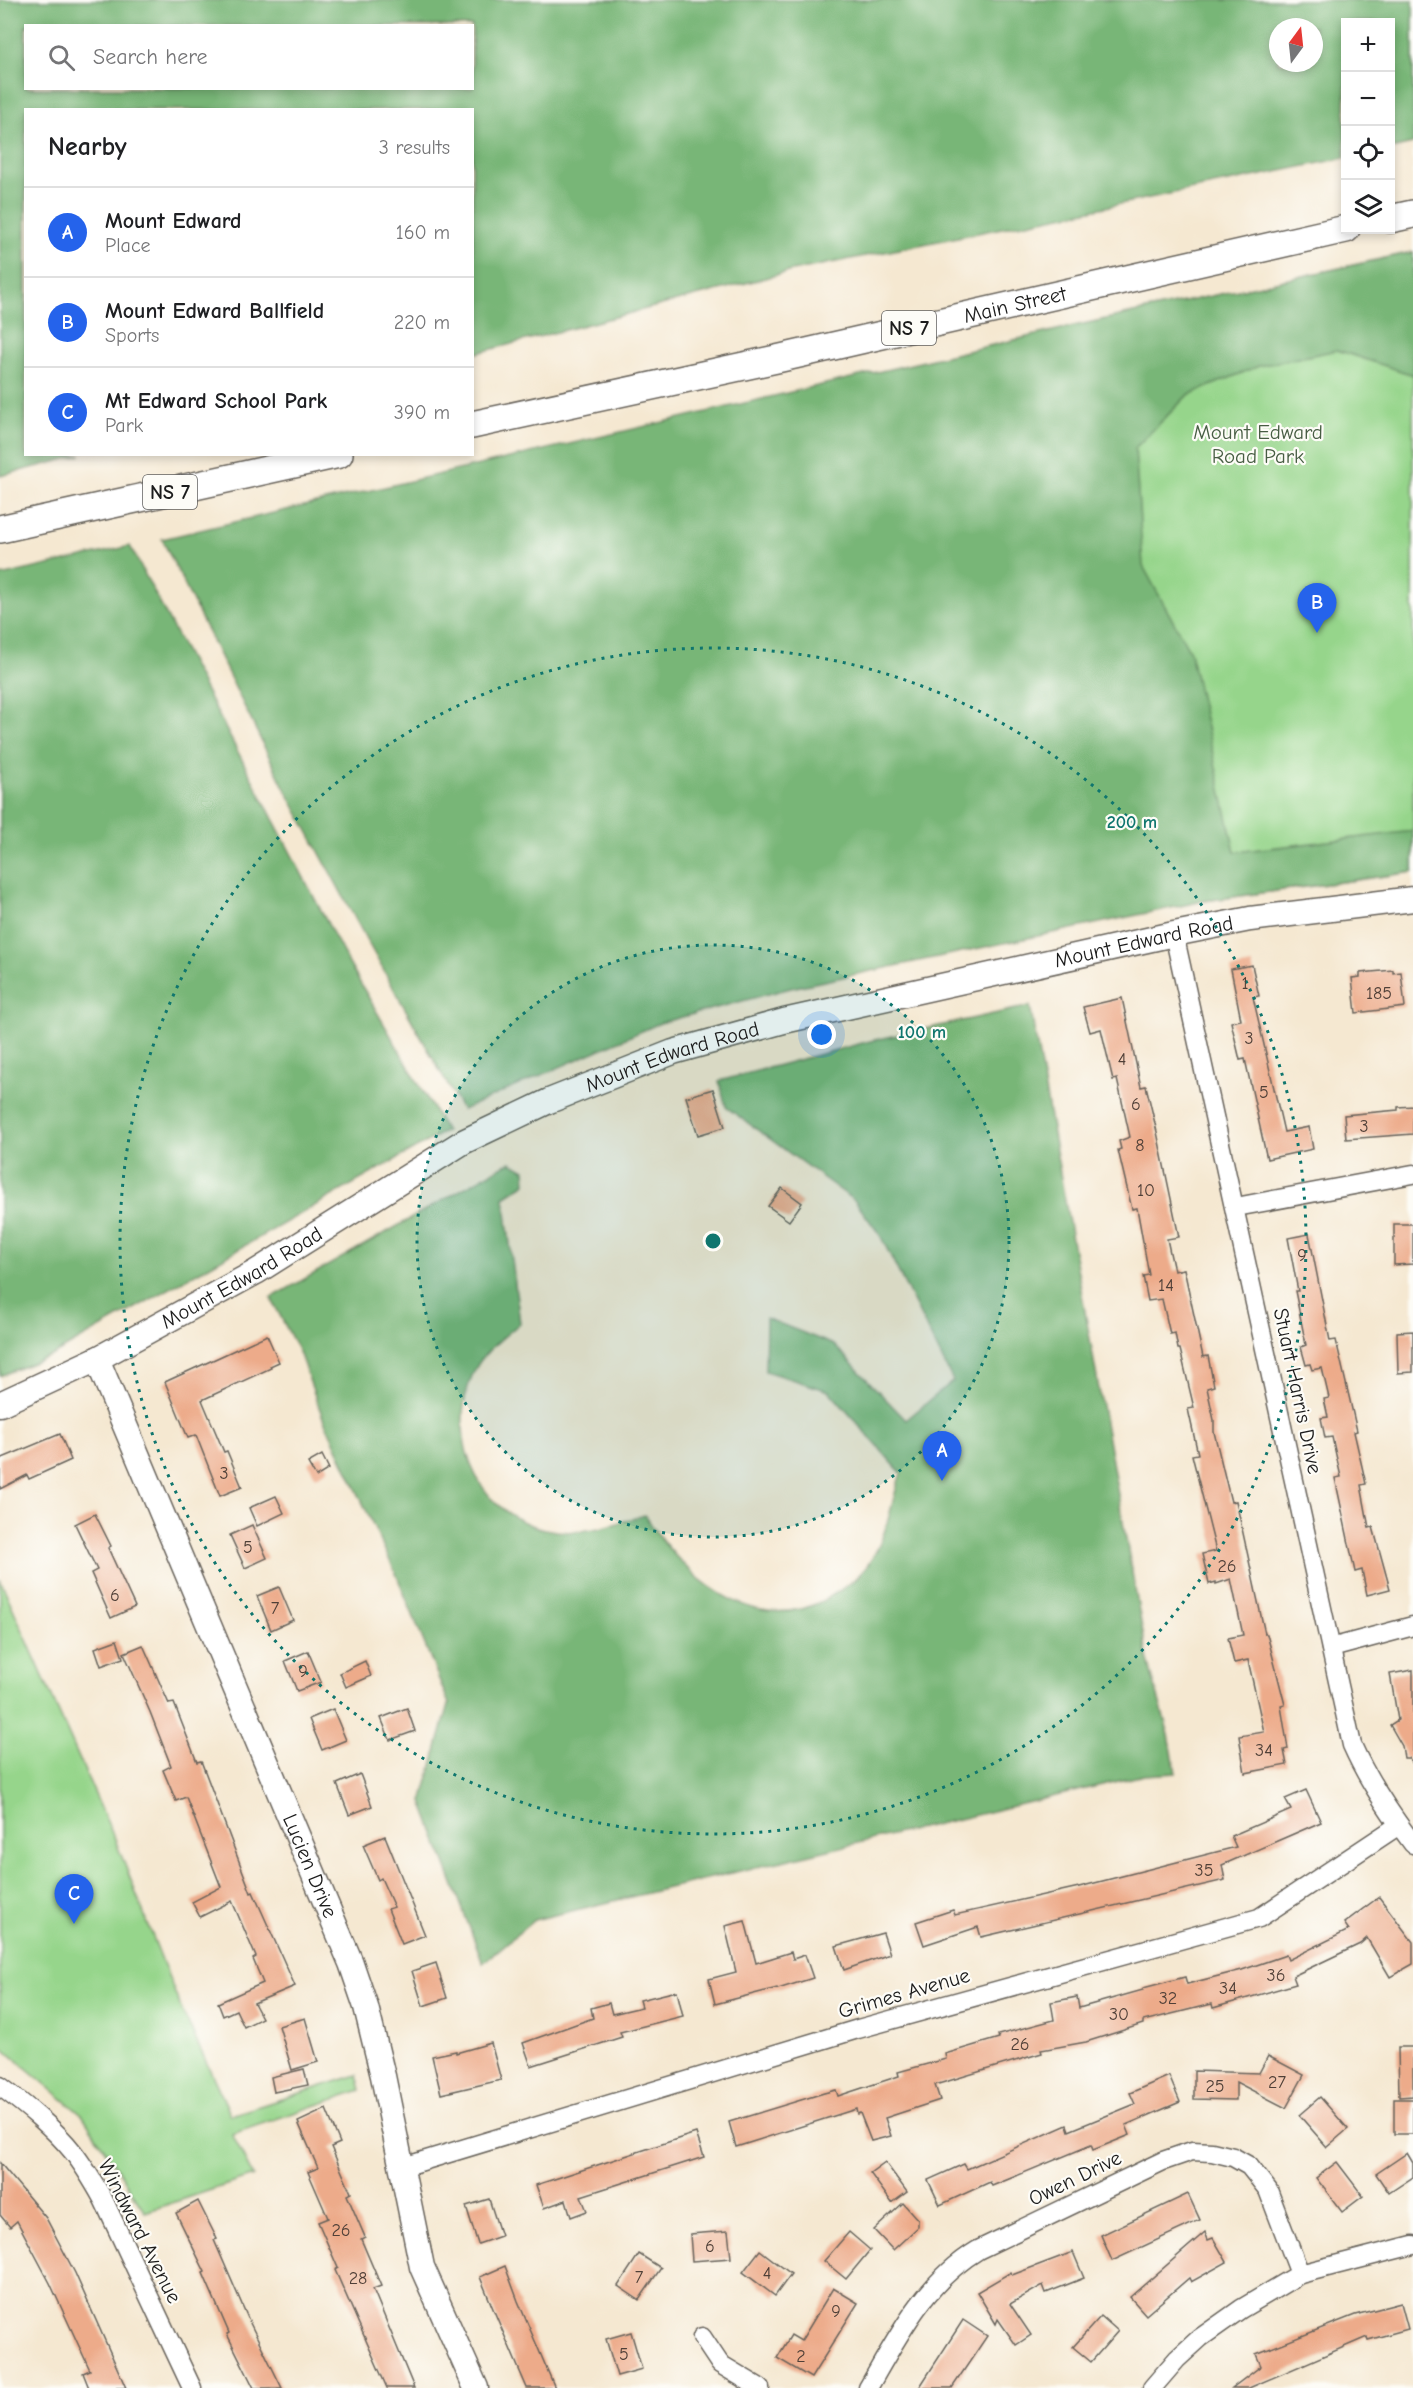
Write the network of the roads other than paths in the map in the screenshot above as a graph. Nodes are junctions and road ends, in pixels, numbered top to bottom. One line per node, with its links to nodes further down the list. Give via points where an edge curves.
1 (1413, 214): 2 (main road)
2 (1395, 218)
3 (1341, 230): 4 (main road, Main Street / NS 7)
4 (474, 425)
5 (330, 456): 6 (main road, NS 7)
6 (0, 529)
7 (1413, 899): 8 (street, Mount Edward Road, via 1250,919)
8 (1174, 934): 10 (street, Stuart Harris Drive); 11 (street, Mount Edward Road, via 784,1021 673,1052 617,1073 463,1142 256,1272)
9 (1413, 1174): 10 (street)
10 (1236, 1207): 14 (street, Stuart Harris Drive)
11 (97, 1359): 12 (street, Mount Edward Road); 18 (street, Lucien Drive, via 351,1963 366,2007)
12 (0, 1404)
13 (1413, 1626): 14 (street)
14 (1331, 1648): 15 (street, Stuart Harris Drive, via 1352,1745 1364,1772)
15 (1399, 1825): 16 (street, Stuart Harris Drive); 18 (street, Grimes Avenue, via 1259,1918 858,2030)
16 (1413, 1844)
17 (0, 2086): 22 (street, Windward Avenue, via 61,2139 89,2176)
18 (403, 2167): 23 (street, Lucien Drive, via 422,2267)
19 (1413, 2245): 20 (street)
20 (1300, 2274): 25 (street, Owen Drive, via 1268,2190 1249,2166 1233,2157 1192,2151 1163,2160 960,2261 922,2299); 26 (street, via 1200,2338)
21 (702, 2337): 24 (street, via 720,2364)
22 (192, 2388)
23 (476, 2388)
24 (760, 2388)
25 (868, 2388)
26 (1152, 2388)

